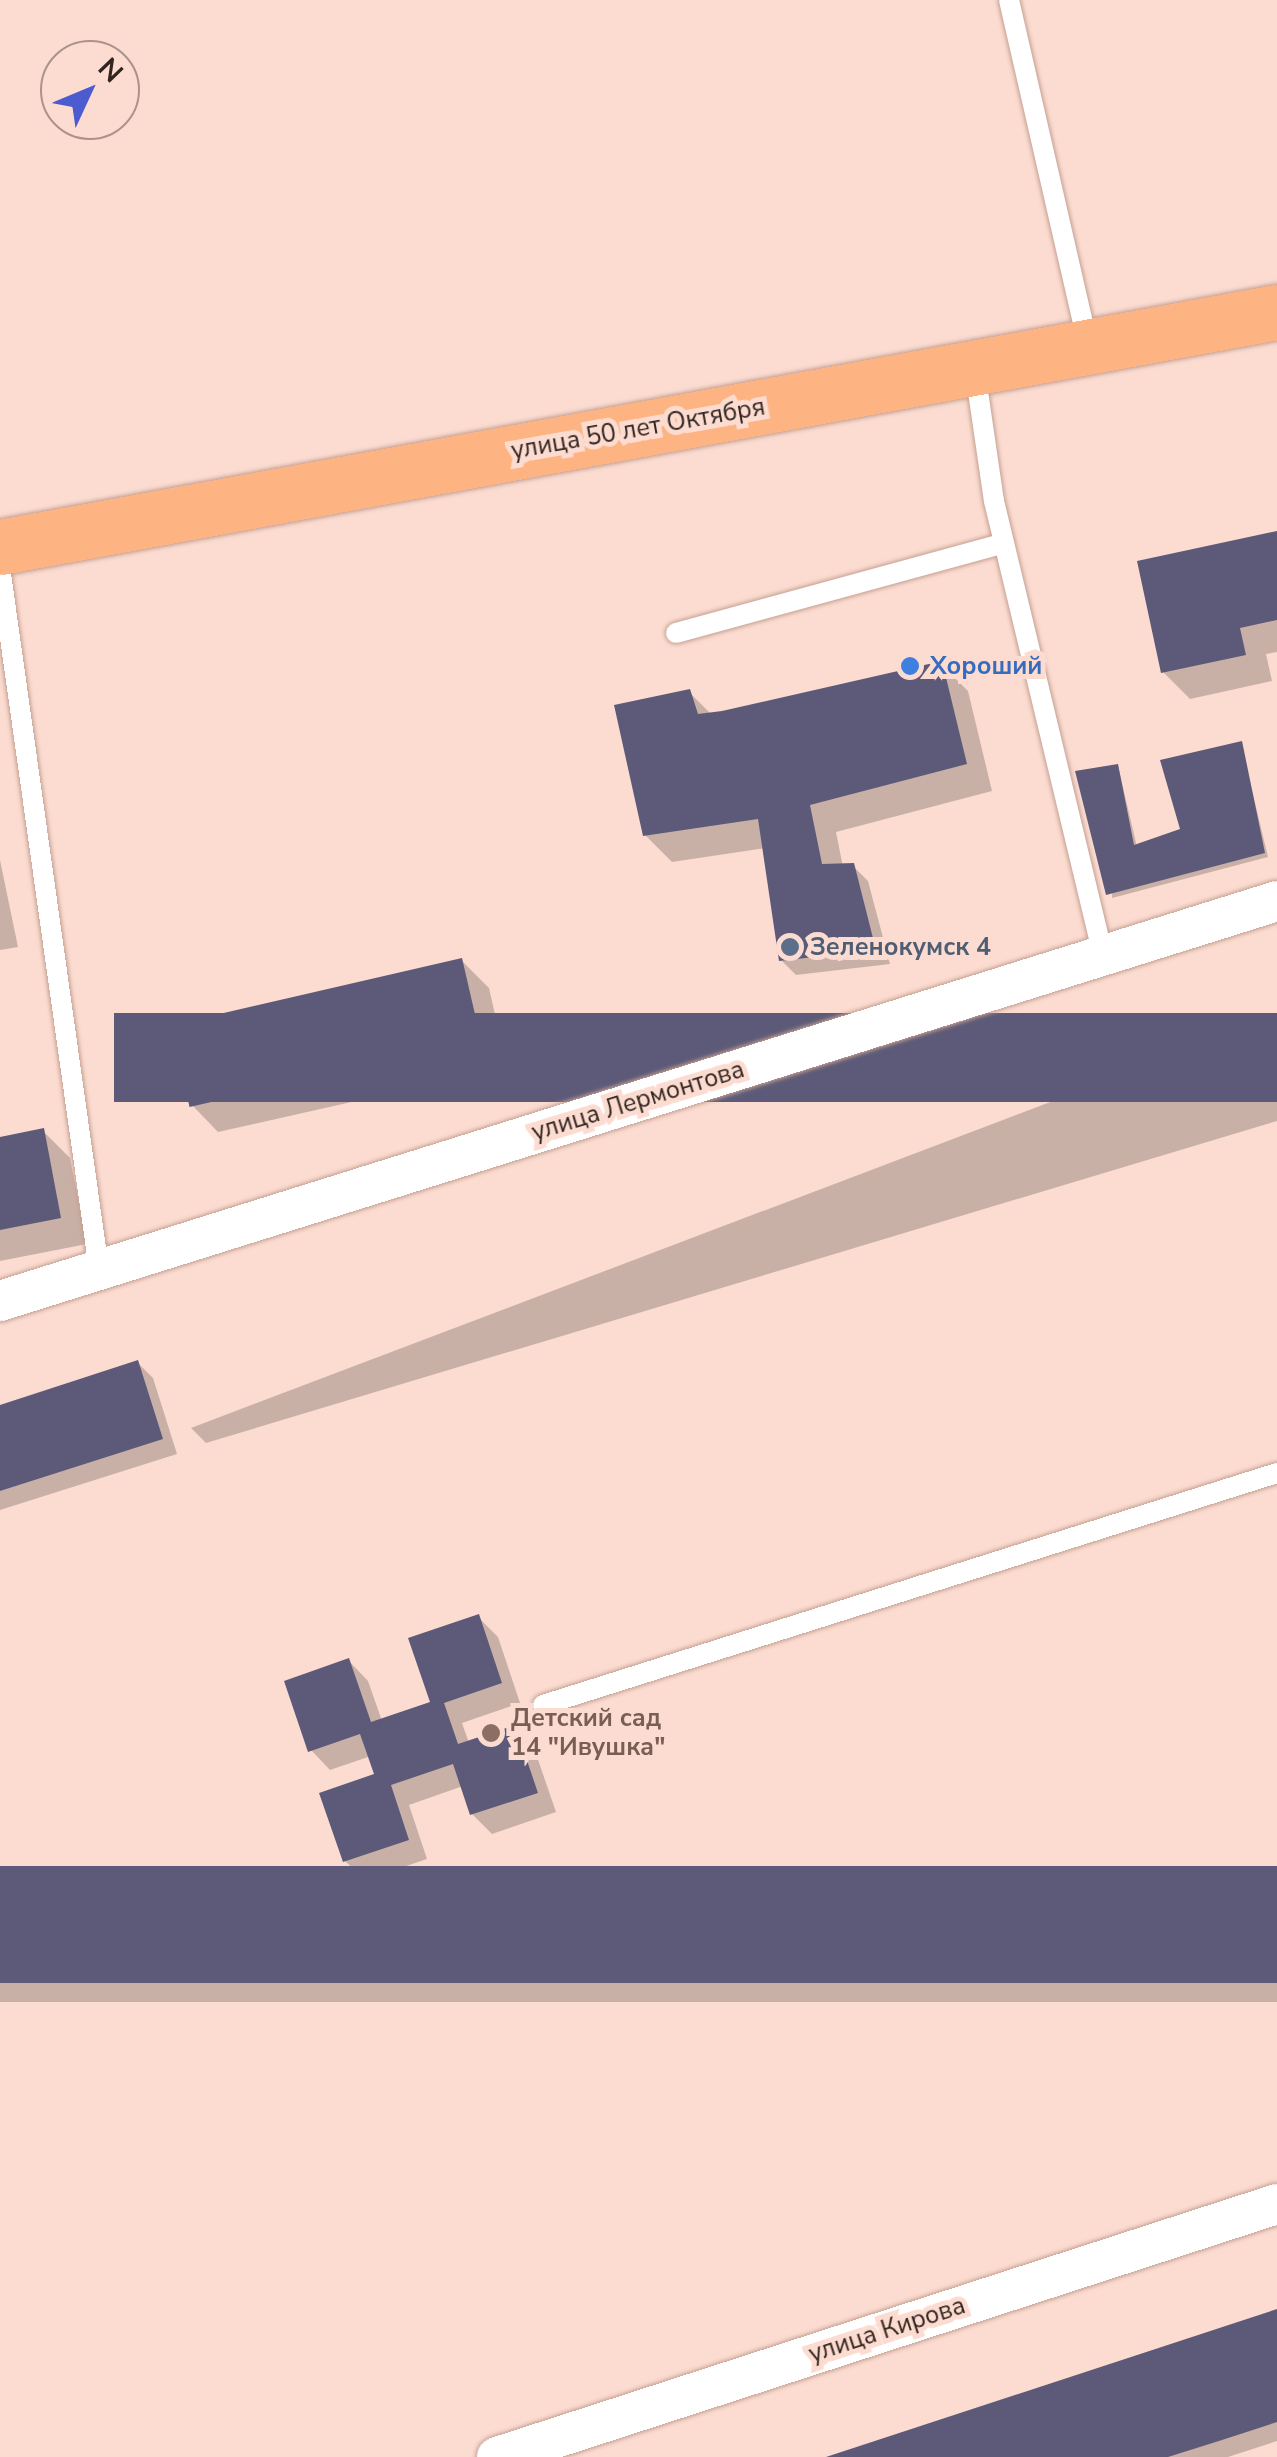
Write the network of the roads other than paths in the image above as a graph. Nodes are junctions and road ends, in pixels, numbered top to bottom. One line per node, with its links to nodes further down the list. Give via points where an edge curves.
1 (1009, 0): 3 (lane)
2 (1277, 312): 3 (highway, улица 50 лет Октября)
3 (1089, 347): 4 (highway, улица 50 лет Октября)
4 (974, 368): 5 (lane); 6 (highway, улица 50 лет Октября)
5 (1004, 544): 8 (lane); 10 (lane)
6 (0, 546)
7 (0, 568): 11 (lane)
8 (676, 633)
9 (1277, 900): 10 (street, улица Лермонтова)
10 (1103, 955): 11 (street, улица Лермонтова)
11 (99, 1270): 12 (street, улица Лермонтова)
12 (0, 1301)
13 (1277, 1473): 14 (lane)
14 (543, 1705)
15 (1277, 2204): 16 (street, улица Кирова)
16 (497, 2457)

